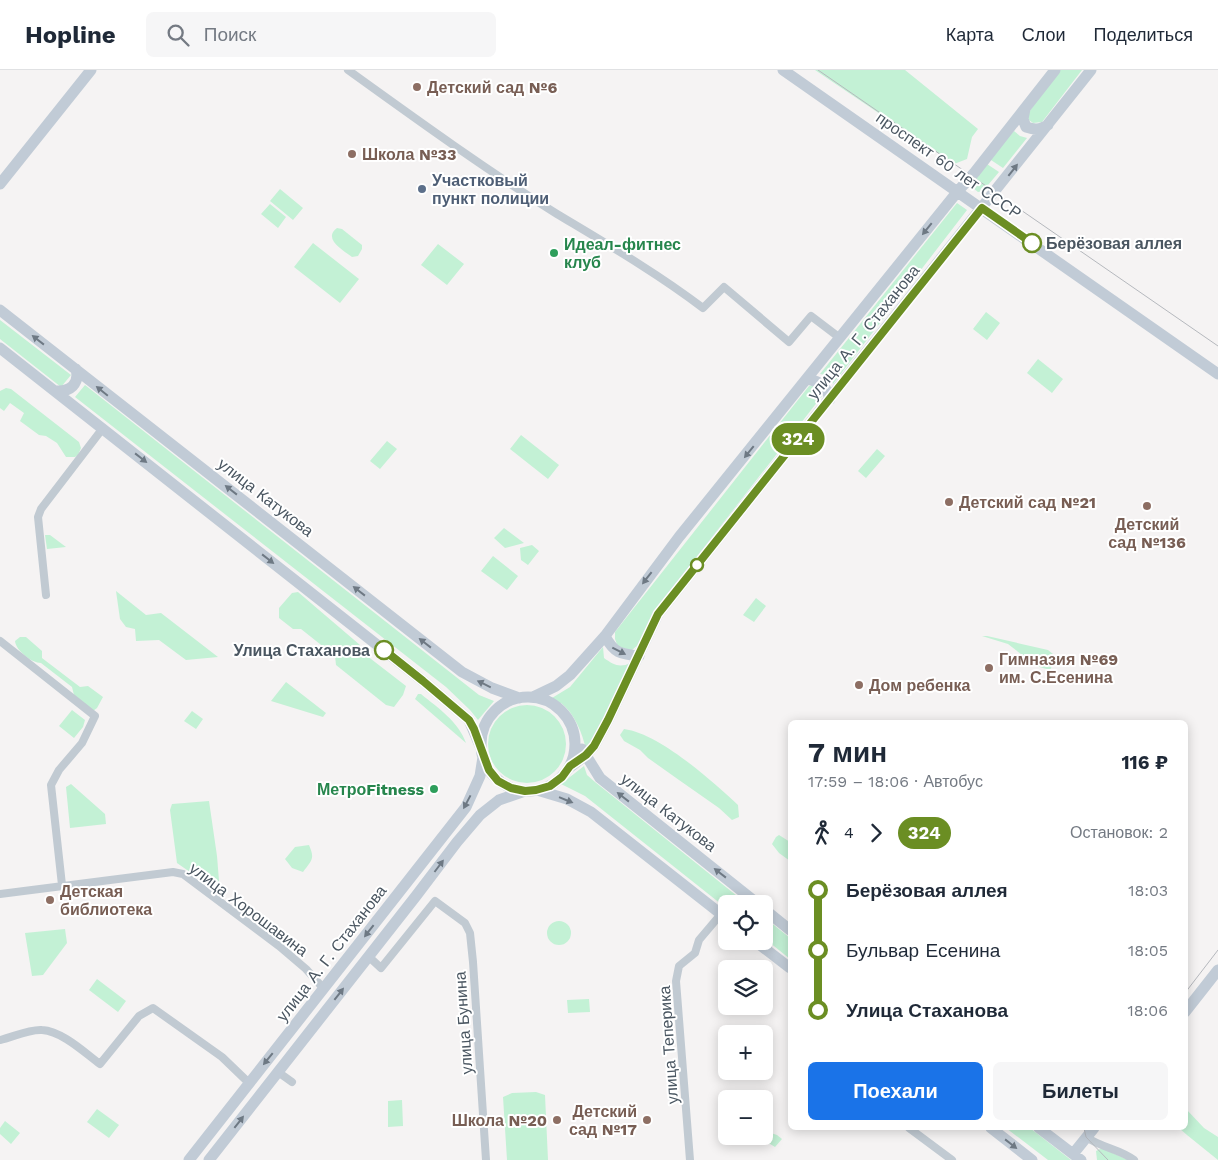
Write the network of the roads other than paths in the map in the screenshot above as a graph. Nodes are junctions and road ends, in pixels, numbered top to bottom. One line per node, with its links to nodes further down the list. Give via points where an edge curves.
1 (91, 70): 8 (main road)
2 (348, 70): 12 (street, via 498,175 676,287 703,308 724,287 789,342 811,316)
3 (783, 70): 9 (main road, проспект 60 лет СССР)
4 (1055, 70): 6 (main road, улица А. Г. Стаханова)
5 (1091, 70): 7 (main road, улица А. Г. Стаханова)
6 (1026, 108): 7 (main road, via 1023,119 1026,126 1034,130); 9 (main road, улица А. Г. Стаханова)
7 (1048, 125): 10 (main road, улица А. Г. Стаханова, one-way to 7)
8 (0, 184)
9 (958, 191): 10 (main road, проспект 60 лет СССР); 12 (main road, улица А. Г. Стаханова, one-way to 12)
10 (982, 208): 15 (main road, проспект 60 лет СССР); 18 (main road, улица А. Г. Стаханова)
11 (0, 310): 14 (main road, улица Катукова, one-way to 11)
12 (840, 338): 16 (main road, улица А. Г. Стаханова)
13 (0, 348): 17 (main road)
14 (76, 369): 17 (main road, via 77,377 71,388); 25 (main road, улица Катукова, one-way to 14, via 462,672)
15 (1218, 374)
16 (807, 379): 18 (main road, via 824,384); 21 (main road, улица А. Г. Стаханова, one-way to 21, via 679,537)
17 (56, 391): 19 (main road)
18 (830, 399): 23 (main road, улица А. Г. Стаханова, via 658,614)
19 (103, 428): 20 (street, via 38,517); 28 (main road, one-way to 28, via 469,720)
20 (46, 595)
21 (605, 636): 23 (main road, one-way to 23, via 616,651); 24 (main road, улица А. Г. Стаханова, via 570,675)
22 (0, 641): 33 (street, via 95,716 82,743 51,785)
23 (639, 656): 27 (main road, улица А. Г. Стаханова)
24 (533, 697): 25 (main road); 26 (main road, via 559,709 569,720)
25 (519, 698): 28 (main road, via 490,716 482,737)
26 (574, 734): 29 (main road, улица Катукова); 30 (main road, via 574,756)
27 (594, 746): 29 (main road, улица А. Г. Стаханова); 31 (main road)
28 (482, 753): 32 (main road, via 498,781 511,788); 44 (main road, улица А. Г. Стаханова, one-way to 44, via 480,776 466,807)
29 (586, 755): 30 (main road, улица А. Г. Стаханова); 31 (main road, улица Катукова)
30 (570, 766): 32 (main road, via 550,786)
31 (594, 770): 35 (main road, улица Катукова, one-way to 31, via 611,788)
32 (531, 791): 36 (main road, one-way to 36, via 567,799 591,812); 41 (main road, улица А. Г. Стаханова, one-way to 32, via 480,815 499,800)
33 (62, 885): 34 (street, улица Хорошавина); 44 (street, улица Хорошавина, via 173,872 183,874 279,946)
34 (0, 894)
35 (747, 895)
36 (718, 911)
37 (773, 916): 39 (main road)
38 (718, 922): 59 (street, улица Теперика, via 699,940 695,953 679,966 676,981)
39 (788, 928)
40 (767, 950): 42 (main road)
41 (368, 956): 47 (main road, улица А. Г. Стаханова, one-way to 41); 58 (street, улица Бунина, via 381,968 435,901 465,923 470,933)
42 (788, 966)
43 (1218, 970): 45 (main road)
44 (324, 989): 49 (main road, улица А. Г. Стаханова, one-way to 49)
45 (1188, 1008)
46 (0, 1040): 49 (street, via 41,1030 52,1031 100,1064 139,1016 153,1008 222,1057)
47 (278, 1072): 48 (street); 57 (main road, улица А. Г. Стаханова, one-way to 47)
48 (292, 1082)
49 (248, 1083): 56 (main road, улица А. Г. Стаханова)
50 (912, 1130): 60 (street)
51 (994, 1130): 61 (main road, one-way to 61)
52 (1042, 1130): 55 (main road)
53 (1092, 1130): 54 (main road)
54 (1086, 1137): 55 (main road); 62 (street)
55 (1077, 1157)
56 (189, 1160)
57 (209, 1160)
58 (486, 1160)
59 (690, 1160)
60 (952, 1160)
61 (1032, 1160)
62 (1134, 1160)

